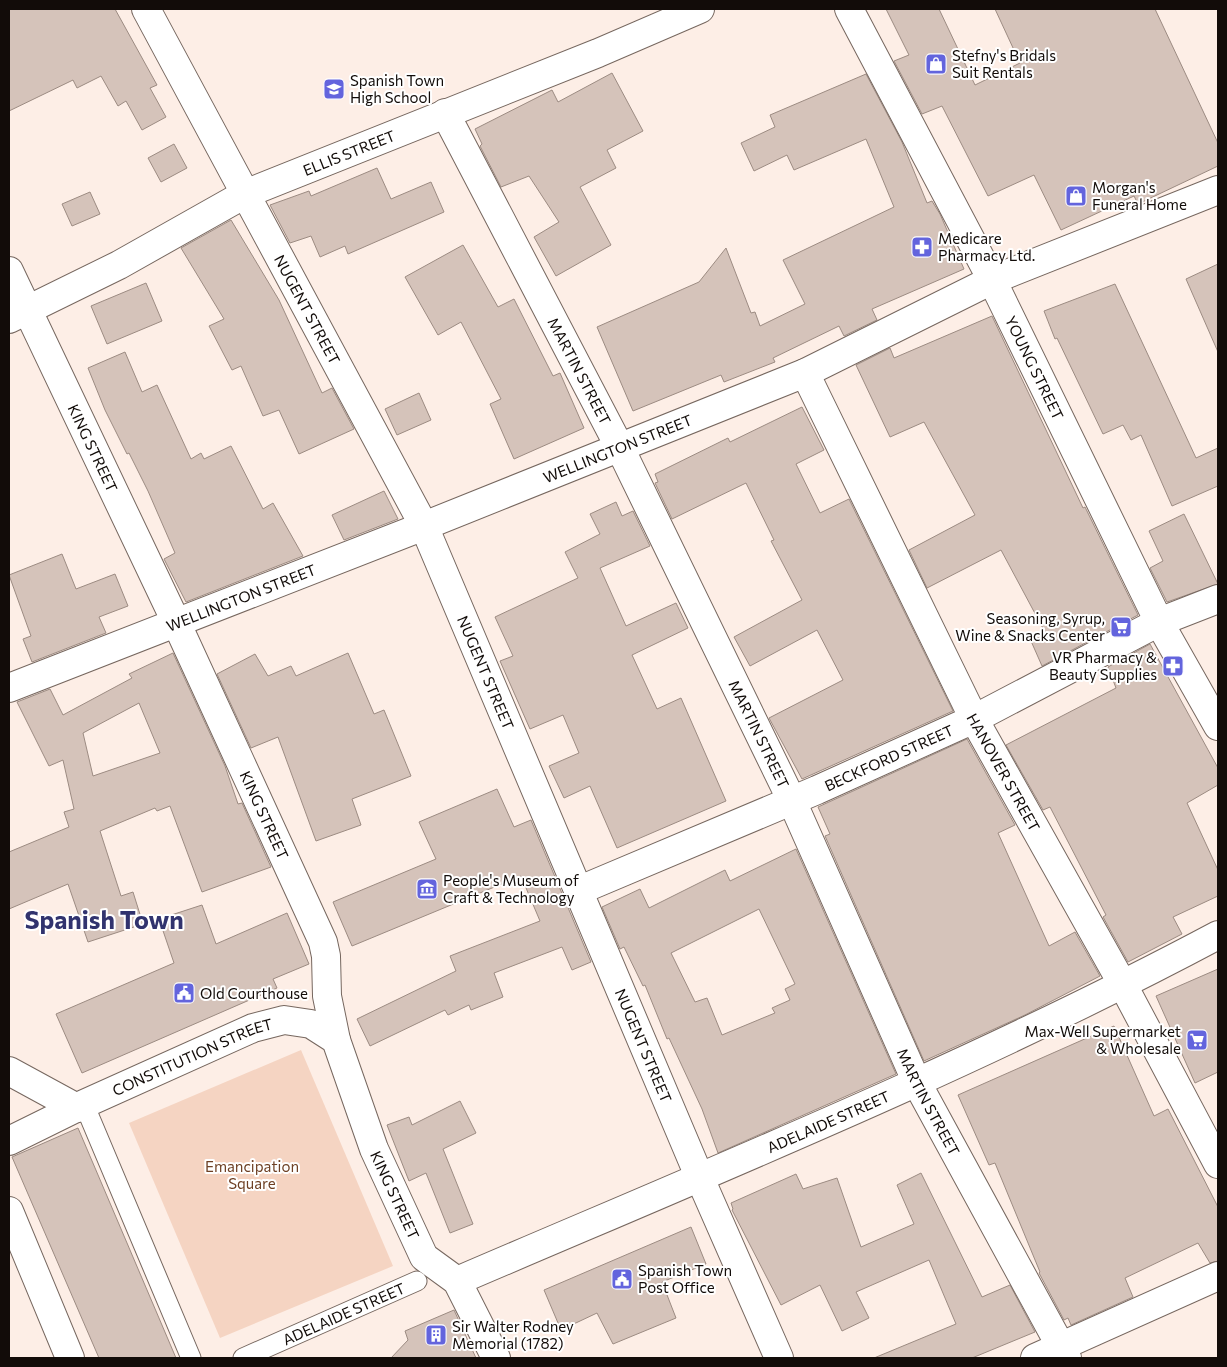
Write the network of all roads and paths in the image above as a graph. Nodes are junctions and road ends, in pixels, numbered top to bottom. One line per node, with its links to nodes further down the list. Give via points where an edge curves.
1 (146, 9): 6 (street, NUGENT STREET)
2 (700, 9): 4 (street, ELLIS STREET)
3 (849, 9): 8 (street, YOUNG STREET)
4 (445, 113): 6 (street, ELLIS STREET); 11 (street, MARTIN STREET)
5 (1218, 190): 8 (street, WELLINGTON STREET)
6 (245, 194): 9 (street, ELLIS STREET, via 120,265); 12 (street, NUGENT STREET)
7 (9, 271): 9 (street, KING STREET)
8 (992, 280): 10 (street, WELLINGTON STREET); 15 (street, YOUNG STREET)
9 (17, 314): 14 (street, KING STREET)
10 (804, 373): 11 (street, WELLINGTON STREET); 17 (street, HANOVER STREET)
11 (620, 448): 12 (street, WELLINGTON STREET); 19 (street, MARTIN STREET)
12 (424, 526): 14 (street, WELLINGTON STREET); 20 (street, NUGENT STREET)
13 (1218, 599): 15 (street, BECKFORD STREET)
14 (176, 622): 16 (street, WELLINGTON STREET); 23 (street, KING STREET, via 323,942 327,996)
15 (1158, 622): 17 (street, BECKFORD STREET); 18 (street, YOUNG STREET)
16 (9, 688)
17 (974, 719): 19 (street, BECKFORD STREET); 22 (street, HANOVER STREET)
18 (1218, 726)
19 (792, 801): 20 (street, BECKFORD STREET); 25 (street, MARTIN STREET)
20 (580, 890): 29 (street, NUGENT STREET)
21 (1218, 935): 22 (street, ADELAIDE STREET)
22 (1124, 986): 25 (street, ADELAIDE STREET); 28 (street, HANOVER STREET)
23 (336, 1040): 26 (street, CONSTITUTION STREET, via 311,1024 284,1020 253,1028); 32 (street, KING STREET, via 374,1149 424,1257)
24 (9, 1071): 26 (street)
25 (916, 1083): 29 (street, ADELAIDE STREET); 34 (street, MARTIN STREET)
26 (80, 1106): 27 (street, CONSTITUTION STREET); 36 (lane)
27 (9, 1141)
28 (1218, 1164)
29 (699, 1176): 32 (street, ADELAIDE STREET); 39 (street, NUGENT STREET)
30 (9, 1210): 35 (street)
31 (1218, 1276): 34 (street)
32 (457, 1280): 38 (street, KING STREET)
33 (417, 1281): 37 (lane, ADELAIDE STREET)
34 (1065, 1353): 40 (street)
35 (70, 1358)
36 (191, 1358)
37 (243, 1358)
38 (496, 1358)
39 (779, 1358)
40 (1035, 1358)

